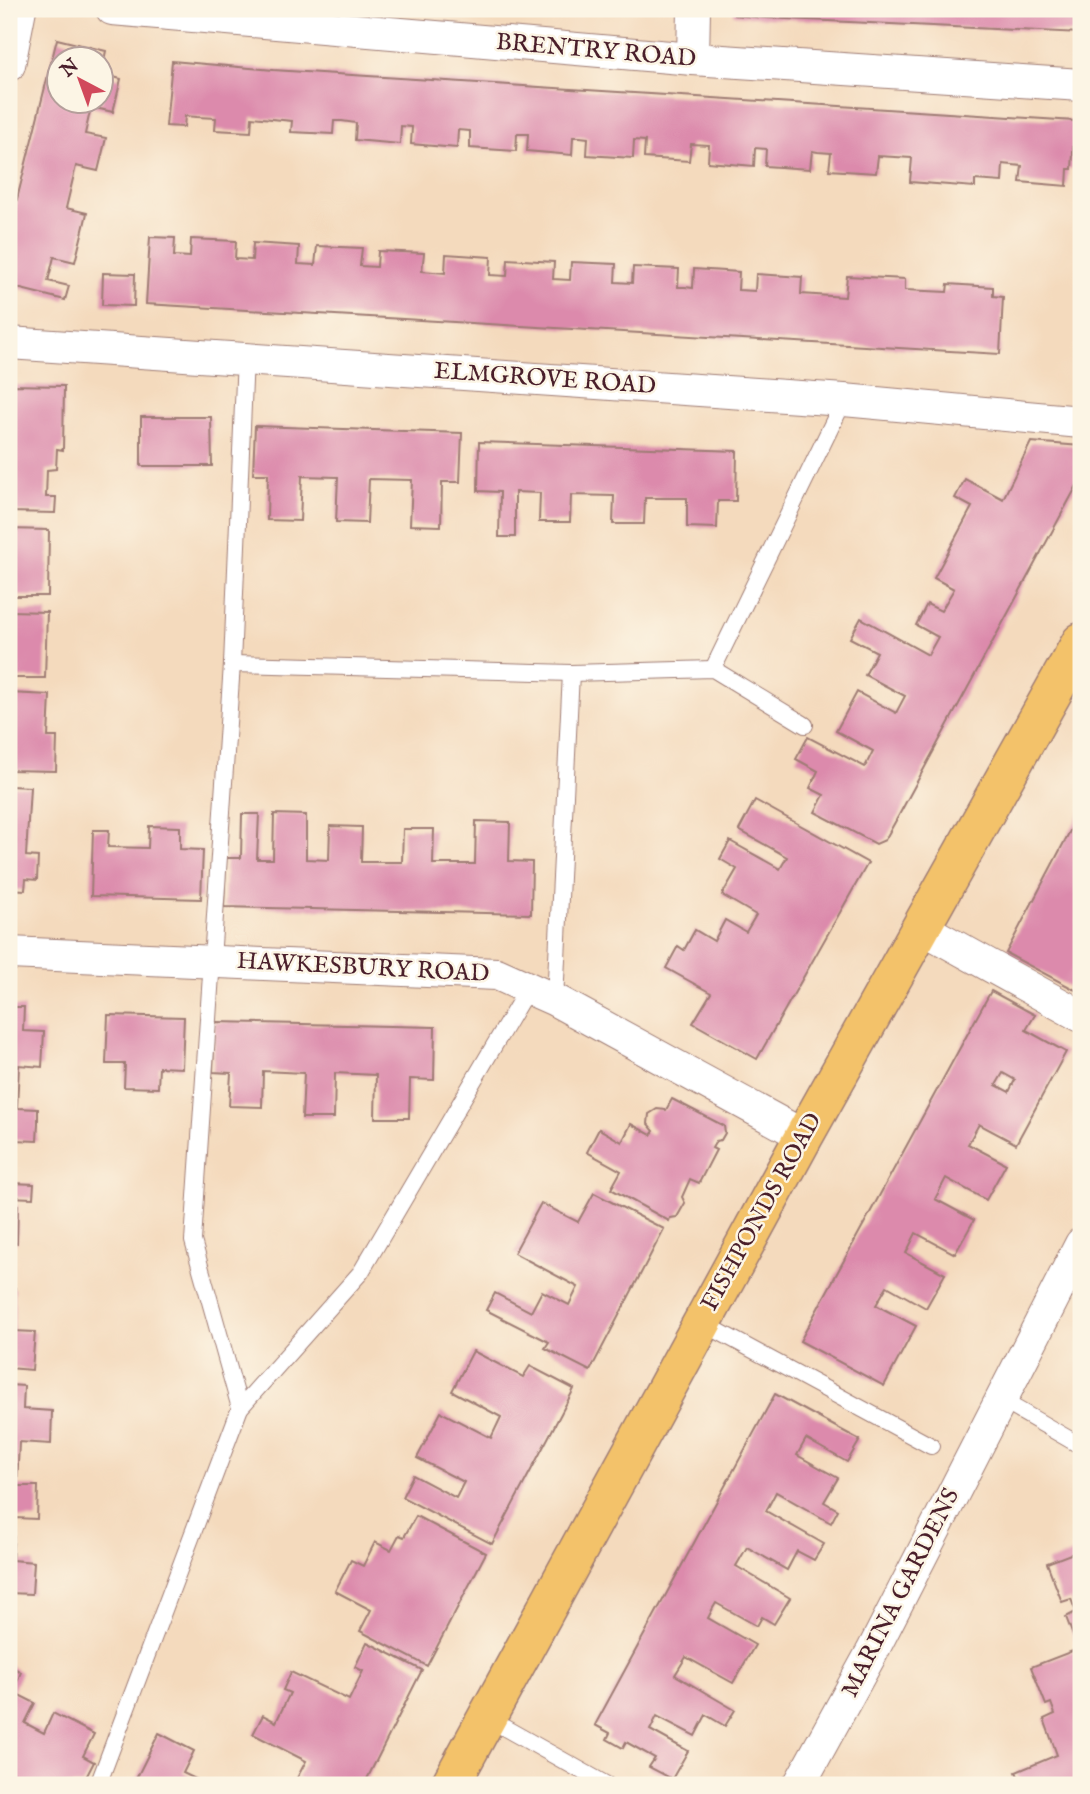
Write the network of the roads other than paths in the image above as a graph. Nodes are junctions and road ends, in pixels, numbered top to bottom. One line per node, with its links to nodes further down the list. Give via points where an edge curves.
1 (20, 9): 5 (street)
2 (112, 9): 4 (street, BRENTRY ROAD)
3 (694, 9): 4 (street)
4 (693, 59): 6 (street, BRENTRY ROAD)
5 (9, 65)
6 (1081, 85)
7 (9, 343): 8 (street, ELMGROVE ROAD)
8 (245, 357): 9 (street, ELMGROVE ROAD); 12 (lane)
9 (844, 400): 10 (street, ELMGROVE ROAD); 13 (lane)
10 (1081, 422)
11 (1081, 642): 16 (main road, FISHPONDS ROAD)
12 (232, 664): 14 (lane); 18 (lane)
13 (713, 669): 14 (lane); 15 (lane)
14 (571, 673): 19 (lane)
15 (805, 724)
16 (922, 928): 20 (street); 21 (main road, FISHPONDS ROAD)
17 (9, 953): 18 (street, HAWKESBURY ROAD)
18 (213, 960): 19 (street, HAWKESBURY ROAD, via 497,974); 25 (lane, via 193,1241)
19 (542, 994): 21 (street, HAWKESBURY ROAD); 25 (lane, via 362,1272)
20 (1081, 1016)
21 (804, 1136): 23 (main road, FISHPONDS ROAD)
22 (1081, 1244): 24 (street, MARINA GARDENS)
23 (702, 1322): 26 (lane); 28 (main road, FISHPONDS ROAD)
24 (1001, 1400): 27 (lane); 32 (street, MARINA GARDENS)
25 (240, 1408): 29 (lane)
26 (932, 1446)
27 (1081, 1446)
28 (486, 1718): 30 (main road, FISHPONDS ROAD); 31 (lane)
29 (98, 1785)
30 (450, 1785)
31 (607, 1785)
32 (799, 1785)

